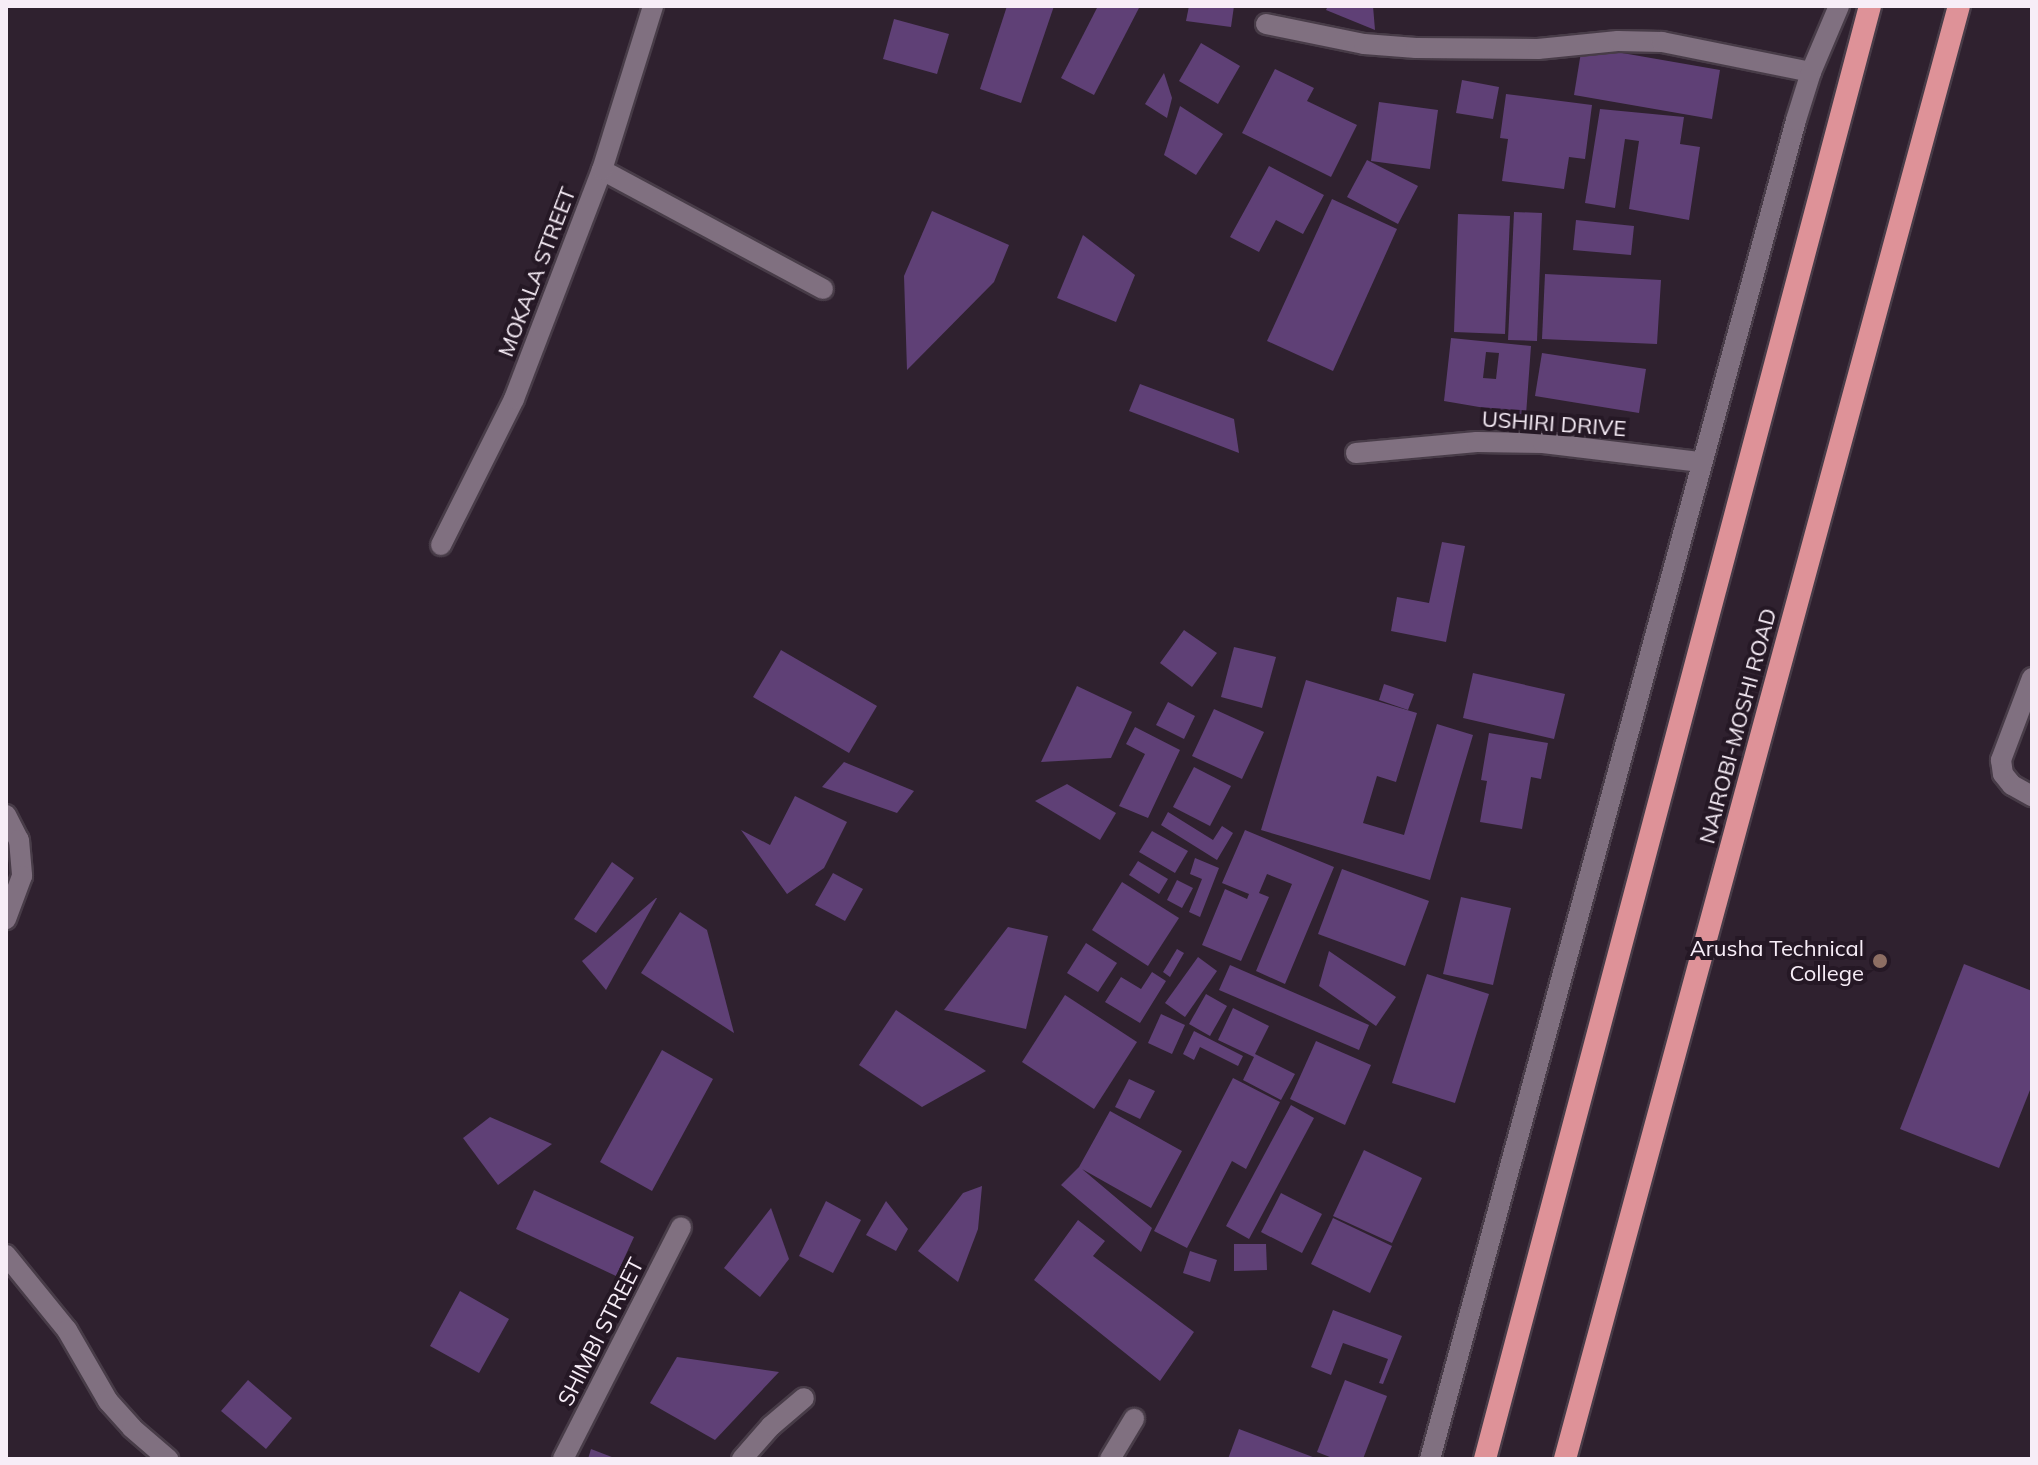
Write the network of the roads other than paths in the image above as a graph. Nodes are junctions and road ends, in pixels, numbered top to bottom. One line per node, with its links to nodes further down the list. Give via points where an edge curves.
1 (653, 6): 7 (street, MOKALA STREET)
2 (1839, 6): 6 (street)
3 (1870, 6): 25 (highway)
4 (1959, 6): 26 (highway, NAIROBI-MOSHI ROAD)
5 (1266, 24): 6 (street, via 1364,44 1416,48 1662,42)
6 (1811, 72): 10 (street)
7 (602, 170): 8 (street); 11 (street, MOKALA STREET, via 514,399)
8 (823, 289)
9 (1356, 453): 10 (street, USHIRI DRIVE, via 1477,442 1530,443)
10 (1701, 462): 24 (street)
11 (441, 545)
12 (2032, 678): 13 (street, via 2001,760 2003,774)
13 (2032, 796)
14 (6, 815): 15 (street, via 19,840 22,876)
15 (6, 919)
16 (681, 1227): 21 (street, SHIMBI STREET)
17 (6, 1255): 20 (street, via 67,1330 108,1401)
18 (804, 1398): 22 (street)
19 (1134, 1419): 23 (street)
20 (168, 1459)
21 (563, 1459)
22 (742, 1459)
23 (1110, 1459)
24 (1430, 1459)
25 (1485, 1459)
26 (1565, 1459)

